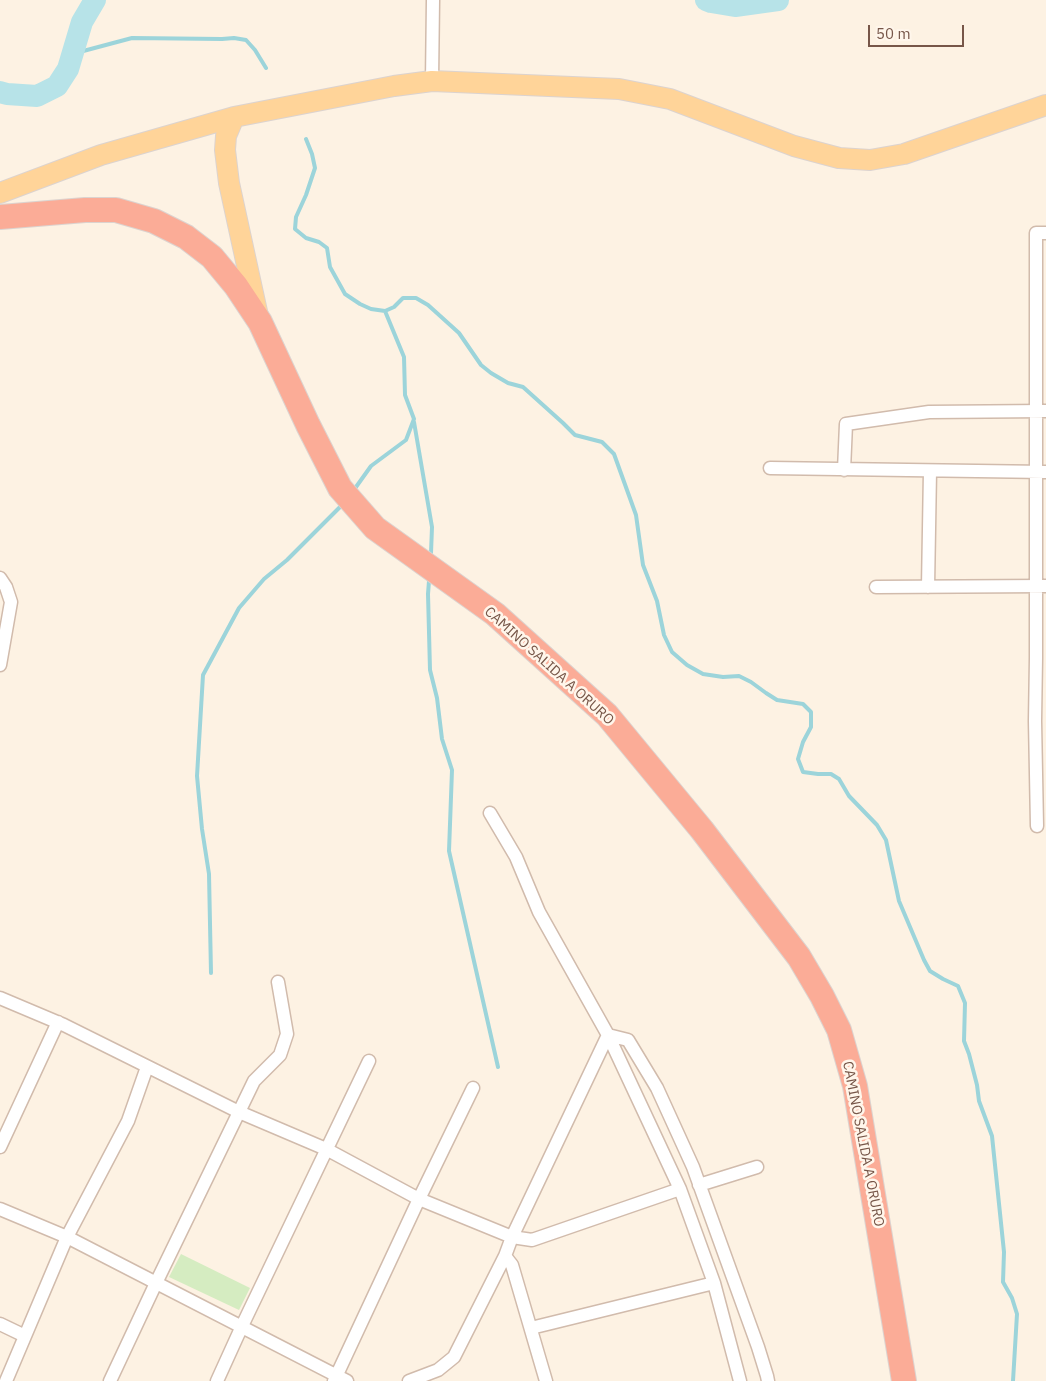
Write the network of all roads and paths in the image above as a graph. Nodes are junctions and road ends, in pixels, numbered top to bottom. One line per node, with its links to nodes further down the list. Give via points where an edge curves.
1 (433, 0): 2 (street)
2 (432, 81): 3 (main road, via 619,89 670,99 794,146 839,158 870,160 904,154); 4 (main road)
3 (1046, 104)
4 (234, 117): 5 (main road, via 101,155); 9 (main road, via 226,136 229,183)
5 (0, 193)
6 (0, 217): 9 (highway, CAMINO SALIDA A ORURO, via 116,210 154,221 186,237 212,257)
7 (1046, 233): 8 (street, via 1036,233)
8 (1041, 316): 10 (street)
9 (260, 322): 54 (highway, CAMINO SALIDA A ORURO, via 340,488 374,528 495,614 606,715 702,830 799,957 839,1030 855,1086)
10 (1041, 411): 12 (street, via 929,412 846,424); 14 (street)
11 (770, 468): 12 (street)
12 (844, 470): 13 (street)
13 (930, 471): 14 (street); 18 (street)
14 (1041, 472): 16 (street)
15 (0, 578): 19 (street, via 11,602)
16 (1041, 586): 18 (street); 21 (street, via 1035,720)
17 (876, 587): 18 (street)
18 (928, 587)
19 (0, 665)
20 (490, 813): 25 (street, via 516,857 539,912)
21 (1037, 826)
22 (278, 982): 29 (street, via 287,1034 285,1041 280,1055 254,1081)
23 (0, 998): 24 (street)
24 (58, 1022): 27 (street); 30 (street)
25 (608, 1035): 33 (street, via 628,1040 657,1088); 34 (street); 38 (street)
26 (369, 1061): 31 (street)
27 (147, 1067): 29 (street); 37 (street, via 128,1121)
28 (473, 1088): 35 (street)
29 (239, 1112): 31 (street); 40 (street)
30 (0, 1147)
31 (326, 1149): 35 (street); 43 (street)
32 (757, 1167): 33 (street)
33 (699, 1185): 53 (street)
34 (680, 1189): 38 (street, via 532,1240); 41 (street)
35 (419, 1198): 38 (street); 46 (street)
36 (0, 1209): 37 (street)
37 (67, 1238): 40 (street); 45 (street)
38 (512, 1238): 39 (street)
39 (504, 1256): 44 (street, via 512,1265); 51 (street, via 454,1357 438,1370)
40 (156, 1283): 43 (street); 49 (street)
41 (714, 1283): 44 (street); 47 (street)
42 (0, 1324): 45 (street)
43 (242, 1326): 46 (street); 50 (street)
44 (531, 1328): 52 (street)
45 (25, 1336): 48 (street)
46 (339, 1379)
47 (737, 1380)
48 (6, 1381)
49 (110, 1381)
50 (217, 1381)
51 (409, 1381)
52 (546, 1381)
53 (768, 1381)
54 (904, 1381)

